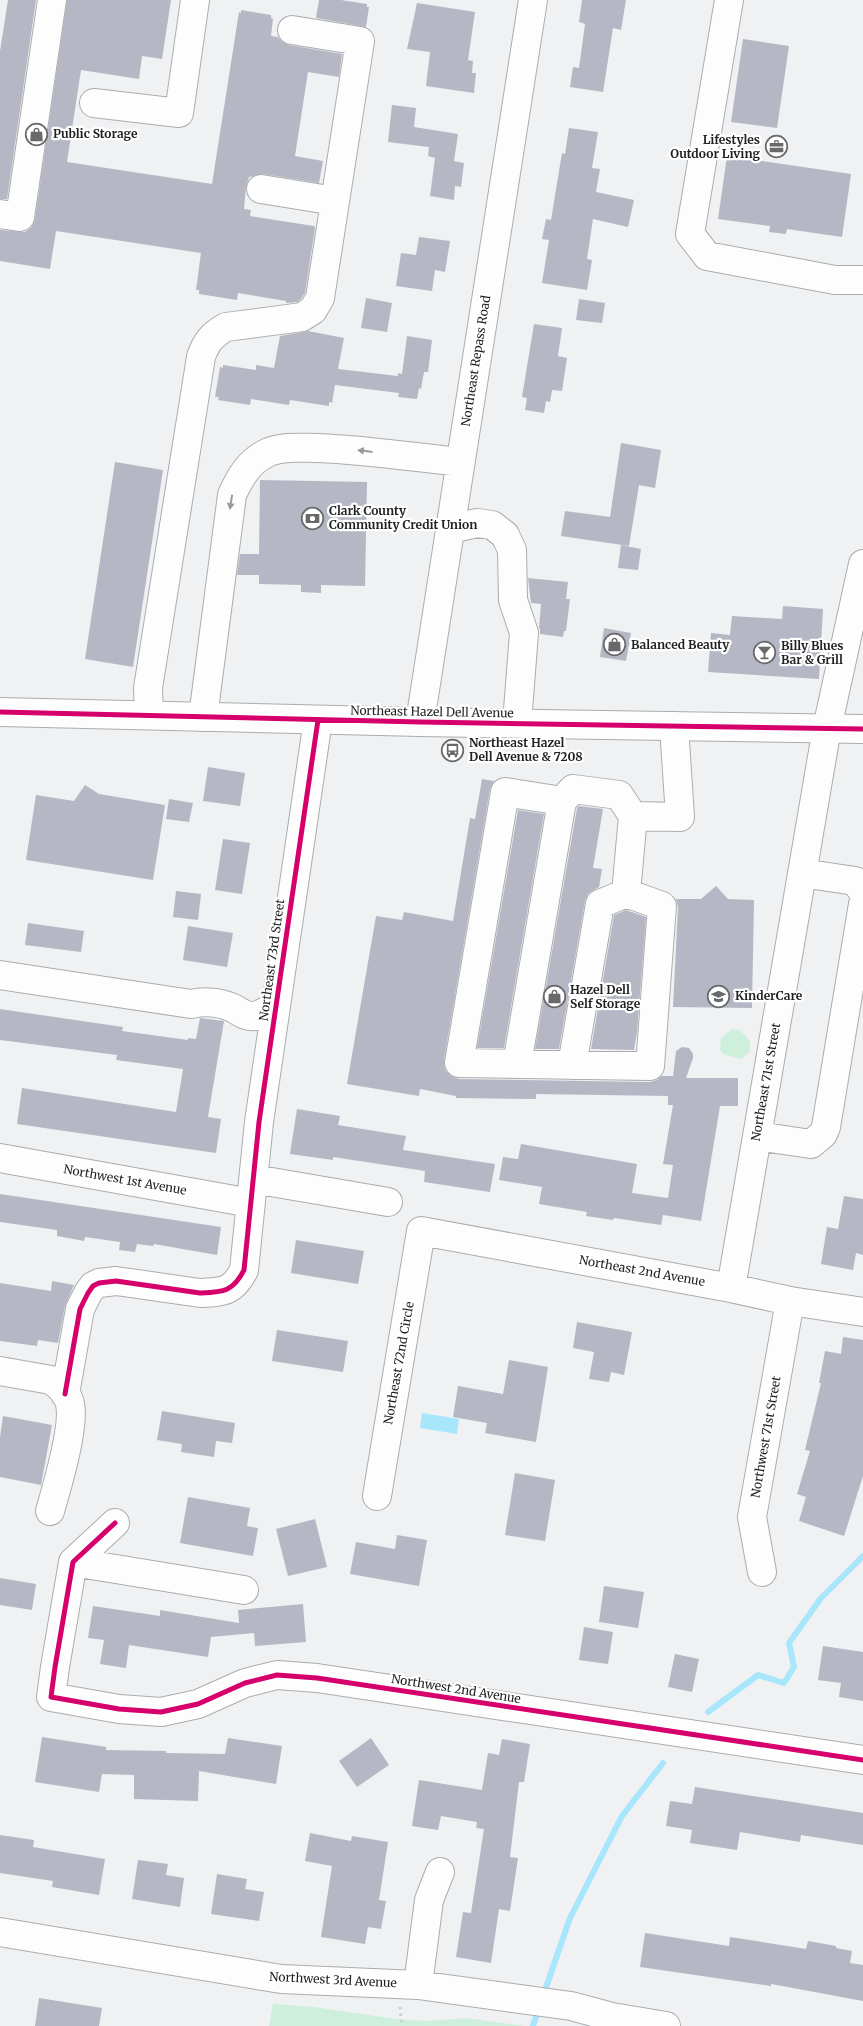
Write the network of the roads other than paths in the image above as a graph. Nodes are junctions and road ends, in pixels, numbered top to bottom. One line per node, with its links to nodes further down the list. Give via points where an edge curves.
1 (52, 0): 9 (street, via 20,217)
2 (195, 0): 6 (street, via 180,113)
3 (533, 0): 11 (street, Northeast Repass Road)
4 (729, 0): 10 (street, via 690,234 707,256 835,280)
5 (292, 30): 8 (street, via 360,40)
6 (94, 103)
7 (261, 190): 8 (street)
8 (335, 201): 15 (street, via 320,298 313,310 302,317 226,327 215,333 201,357 148,688)
9 (0, 214)
10 (863, 280)
11 (460, 462): 12 (street, Northeast Repass Road); 16 (street, one-way to 16, via 344,449 285,447 252,463 239,477 232,494)
12 (450, 528): 18 (street, Northeast Repass Road); 19 (street, via 477,523 492,526 505,534 512,550 512,600 524,633)
13 (863, 564): 21 (street, Northeast 71st Street)
14 (0, 712): 15 (street, Northeast Hazel Dell Avenue)
15 (149, 715): 16 (street, Northeast Hazel Dell Avenue)
16 (203, 717): 17 (street, Northeast Hazel Dell Avenue)
17 (318, 720): 18 (street, Northeast Hazel Dell Avenue); 30 (street, Northeast 73rd Street)
18 (420, 722): 19 (street, Northeast Hazel Dell Avenue)
19 (517, 723): 20 (street, Northeast Hazel Dell Avenue)
20 (674, 726): 21 (street, Northeast Hazel Dell Avenue); 24 (street, via 680,817)
21 (828, 728): 22 (street, Northeast Hazel Dell Avenue); 25 (street, Northeast 71st Street)
22 (863, 729)
23 (562, 801): 24 (street, via 572,789 619,795); 31 (street); 31 (street, via 505,792 459,1063)
24 (633, 816): 27 (street)
25 (802, 873): 26 (street, via 855,881); 33 (street, Northeast 71st Street)
26 (863, 892)
27 (626, 893): 32 (street, via 600,904); 32 (street, via 662,906 650,1066)
28 (863, 904): 33 (street, via 823,1134 811,1144)
29 (0, 975): 30 (street, via 191,1004 216,1003 246,1016 256,1016)
30 (276, 1006): 35 (street, Northeast 73rd Street)
31 (517, 1064): 32 (street)
32 (572, 1064)
33 (757, 1136): 38 (street, Northeast 71st Street)
34 (0, 1158): 35 (street, Northwest 1st Avenue)
35 (252, 1191): 36 (street, Northwest 1st Avenue); 42 (street, Northeast 73rd Street, via 244,1270 230,1288 200,1293 116,1280 93,1286 80,1309)
36 (388, 1202)
37 (421, 1230): 38 (street, Northeast 2nd Avenue); 43 (street, Northeast 72nd Circle)
38 (731, 1288): 39 (street, Northeast 2nd Avenue)
39 (790, 1301): 40 (street, Northeast 2nd Avenue); 47 (street, Northwest 71st Street, via 752,1517)
40 (863, 1312)
41 (0, 1371): 42 (street, via 51,1380)
42 (66, 1394): 44 (street, via 71,1416)
43 (377, 1496)
44 (50, 1512)
45 (114, 1523): 46 (street)
46 (73, 1562): 48 (street); 49 (street, Northwest 2nd Avenue, via 51,1697 119,1709 161,1712 198,1704 245,1683 277,1675 317,1678)
47 (762, 1572)
48 (244, 1590)
49 (863, 1760)
50 (440, 1872): 52 (street, via 430,1900)
51 (0, 1932): 52 (street, Northwest 3rd Avenue, via 281,1979)
52 (418, 1985): 53 (street, Northwest 3rd Avenue, via 571,2006)
53 (666, 2026)

